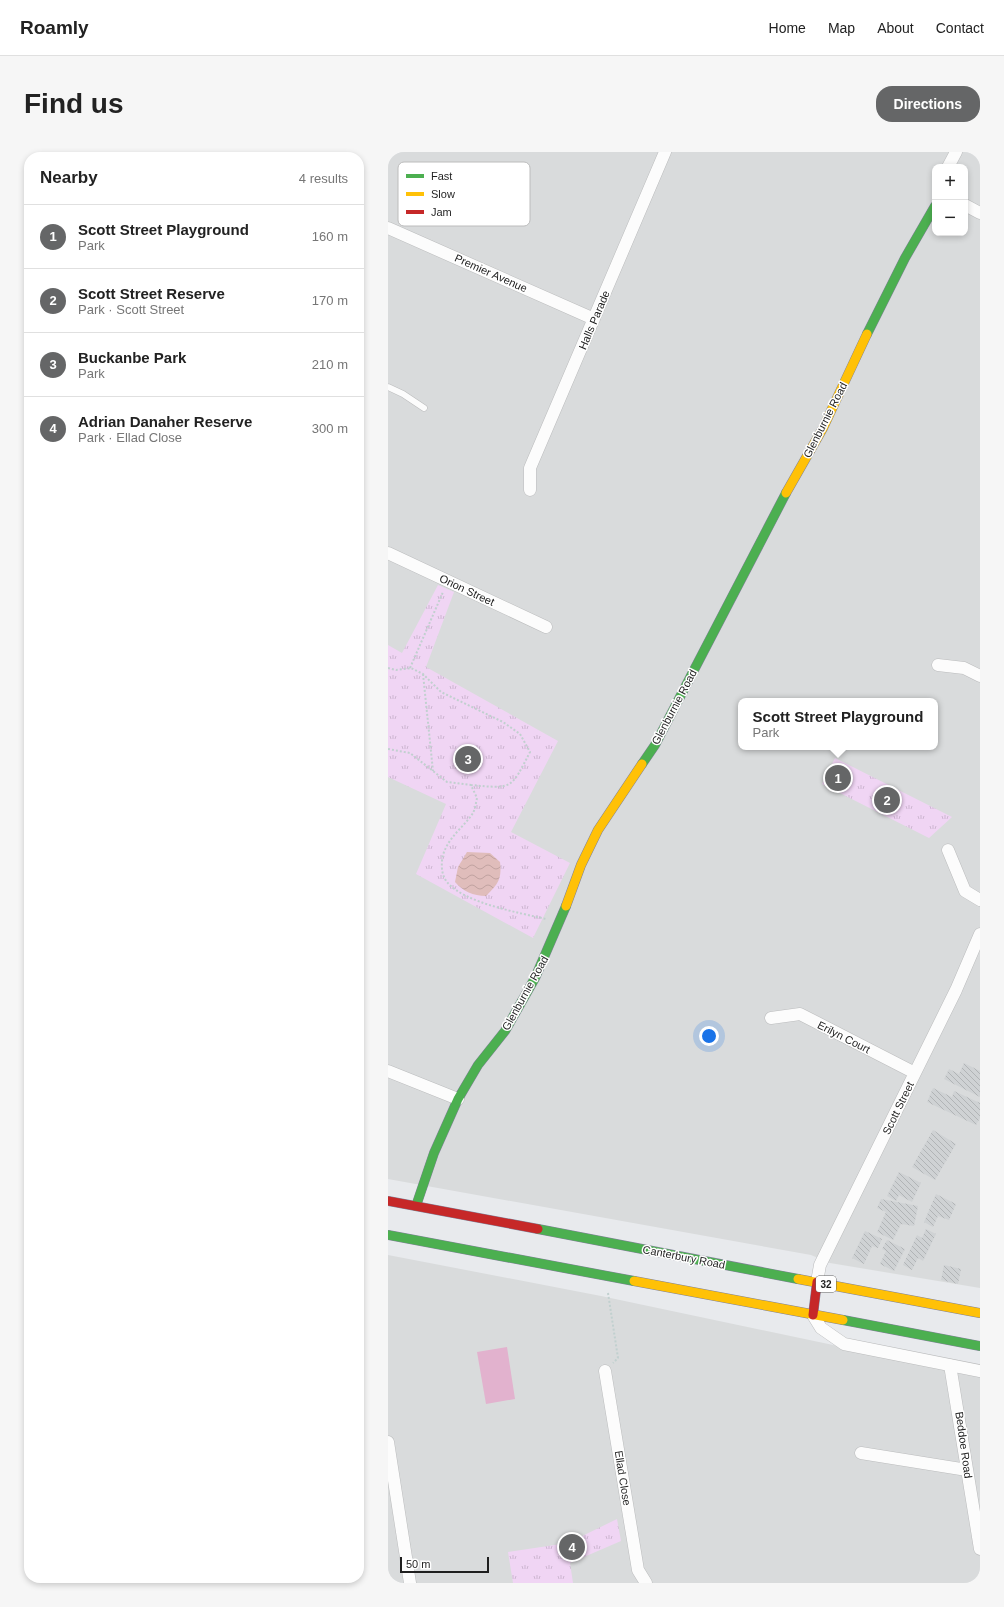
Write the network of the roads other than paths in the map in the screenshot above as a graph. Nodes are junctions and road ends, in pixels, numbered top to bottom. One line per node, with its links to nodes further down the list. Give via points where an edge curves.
1 (665, 152): 8 (street, Halls Parade)
2 (956, 152): 3 (street)
3 (950, 164)
4 (968, 207): 6 (street)
5 (932, 211): 22 (main road, Glenburnie Road, via 905,258 823,428 770,522 655,744 598,830 535,978 505,1031 478,1065)
6 (980, 213)
7 (388, 228): 8 (street, Premier Avenue)
8 (594, 319): 11 (street, Halls Parade, via 530,468)
9 (388, 387): 10 (lane)
10 (424, 408)
11 (530, 490)
12 (388, 553): 13 (street, Orion Street)
13 (546, 627)
14 (938, 665): 15 (street, via 964,668)
15 (980, 676)
16 (948, 850): 17 (street, via 965,891)
17 (980, 900)
18 (980, 934): 21 (street, Scott Street)
19 (771, 1018): 21 (street, Erilyn Court, via 800,1014)
20 (388, 1071): 22 (street)
21 (915, 1073): 26 (street, Scott Street, via 820,1265)
22 (458, 1099): 24 (main road, Glenburnie Road)
23 (388, 1201): 24 (main road, Canterbury Road / 32)
24 (416, 1206): 26 (main road, Canterbury Road / 32)
25 (388, 1235): 28 (main road)
26 (817, 1282): 27 (main road, Canterbury Road / 32); 28 (main road)
27 (980, 1312)
28 (813, 1315): 29 (main road); 30 (street, via 821,1328 844,1344)
29 (980, 1346)
30 (950, 1366): 32 (street); 35 (street, Beddoe Road)
31 (605, 1371): 38 (street, Ellad Close, via 638,1570)
32 (980, 1371)
33 (388, 1442): 37 (street)
34 (861, 1453): 35 (street)
35 (967, 1470): 36 (street, Beddoe Road)
36 (980, 1549)
37 (410, 1583)
38 (646, 1583)

